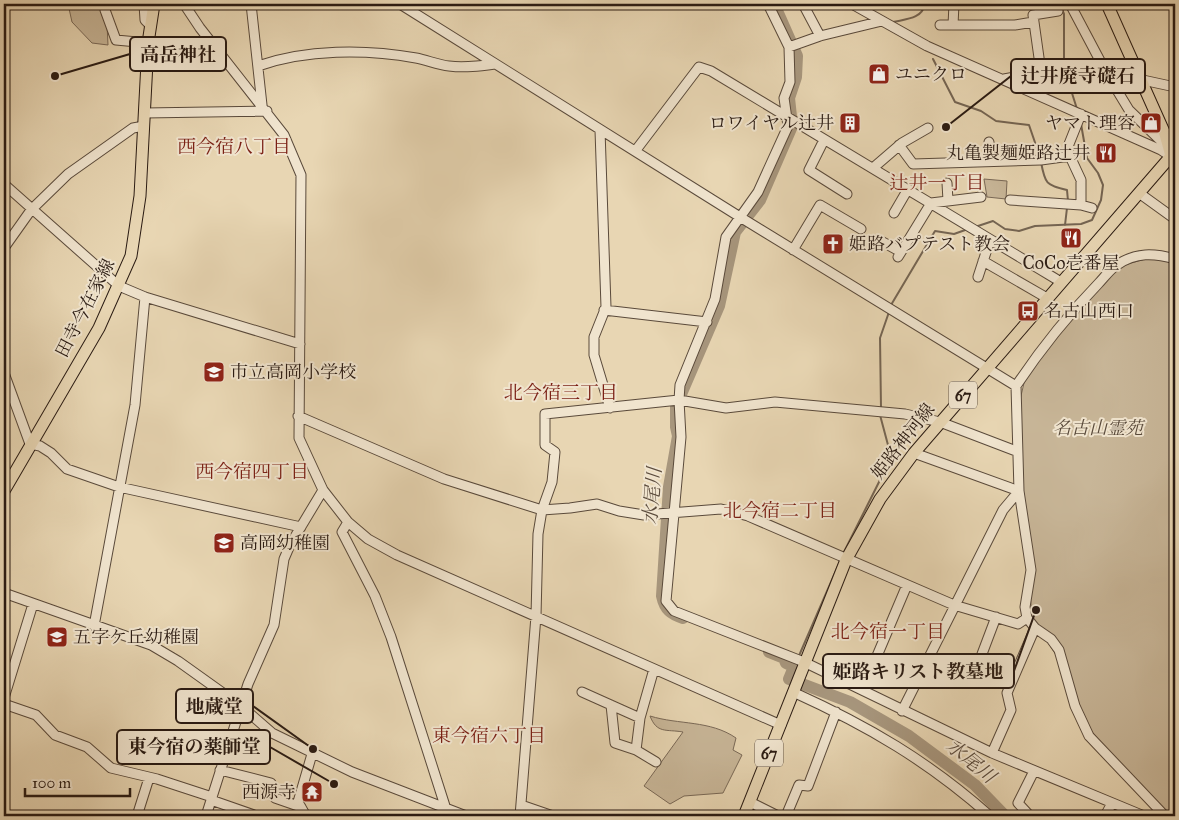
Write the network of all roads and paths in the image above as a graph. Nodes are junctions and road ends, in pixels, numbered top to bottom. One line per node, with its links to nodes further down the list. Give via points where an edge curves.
1 (7, 4): 15 (street)
2 (106, 4): 22 (street, via 116,40)
3 (144, 4): 18 (street, via 145,20)
4 (154, 4): 18 (main road, 田寺今在家線)
5 (184, 4): 31 (street)
6 (251, 4): 25 (street)
7 (400, 4): 24 (street)
8 (768, 4): 23 (street)
9 (803, 4): 21 (street)
10 (852, 4): 16 (street)
11 (954, 4): 20 (street)
12 (1056, 4): 17 (street, via 1058,11 1033,15)
13 (1070, 4): 27 (street)
14 (1108, 4): 29 (main road)
15 (4, 9)
16 (882, 21): 21 (street); 28 (street, via 927,46)
17 (1033, 22): 20 (street); 26 (street)
18 (150, 25): 22 (main road, 田寺今在家線)
19 (940, 25): 20 (street)
20 (953, 25)
21 (820, 36): 23 (street)
22 (148, 43): 32 (main road, 田寺今在家線)
23 (793, 46): 34 (street, via 790,82 784,98)
24 (495, 64): 25 (street, via 449,66 368,52 283,58); 37 (street)
25 (258, 66): 31 (street)
26 (1041, 72): 27 (street, via 1064,68); 28 (street)
27 (1106, 72): 29 (street); 43 (street, via 1129,110)
28 (1003, 79): 33 (street)
29 (1140, 79): 30 (street); 43 (main road)
30 (1175, 87)
31 (264, 108): 32 (street); 75 (street, via 284,135 301,175)
32 (145, 113): 35 (main road, 田寺今在家線)
33 (1080, 114): 42 (street, via 1069,144); 43 (street)
34 (788, 119): 38 (street); 41 (street, via 711,71 699,67); 59 (street, via 771,168)
35 (144, 126): 57 (street, via 133,128 68,174); 70 (main road, 田寺今在家線, via 138,216 131,256)
36 (928, 128): 40 (street)
37 (600, 130): 41 (street); 73 (street)
38 (824, 140): 45 (street); 50 (street, via 809,170)
39 (989, 142): 44 (street)
40 (899, 145): 44 (street, via 913,164); 45 (street)
41 (636, 150): 59 (street)
42 (1070, 156): 44 (street); 55 (street, via 1081,180)
43 (1172, 156): 49 (main road, 姫路神河線 / 67)
44 (990, 161)
45 (873, 168): 48 (street)
46 (946, 183): 53 (street)
47 (4, 184): 57 (street)
48 (908, 189): 54 (street); 58 (street)
49 (1139, 193): 60 (street); 69 (main road, 姫路神河線 / 67)
50 (847, 194)
51 (981, 197): 53 (street)
52 (1010, 200): 55 (street)
53 (948, 201): 54 (street)
54 (931, 203): 62 (street); 63 (street, via 899,255)
55 (1081, 205): 56 (street)
56 (1092, 208)
57 (31, 210): 64 (street); 70 (street)
58 (894, 213)
59 (740, 217): 65 (street); 74 (street, via 726,237 715,299)
60 (1175, 219)
61 (861, 228): 65 (street, via 820,205)
62 (990, 240): 67 (street); 69 (street)
63 (881, 241)
64 (4, 248)
65 (793, 250): 76 (street)
66 (1175, 259): 78 (street, via 1154,253 1116,265 1083,299)
67 (983, 261): 68 (street); 72 (street)
68 (978, 277)
69 (1061, 282): 72 (main road, 姫路神河線 / 67)
70 (119, 286): 71 (street); 83 (main road, 田寺今在家線, via 99,328)
71 (145, 297): 75 (street); 86 (street, via 135,405)
72 (1047, 298): 76 (main road, 姫路神河線 / 67)
73 (604, 310): 74 (street); 80 (street, via 594,337 594,355)
74 (707, 322): 79 (street, via 680,385)
75 (300, 344): 81 (street)
76 (986, 368): 78 (street); 82 (main road, 姫路神河線 / 67)
77 (4, 373): 83 (street)
78 (1016, 386): 84 (street)
79 (679, 400): 80 (street); 82 (street, via 726,408 775,402 804,403 905,414); 91 (street, via 681,437)
80 (610, 408): 90 (street, via 545,414 545,445 555,452 552,482)
81 (298, 416): 87 (street, via 299,438); 90 (street, via 444,479)
82 (940, 422): 84 (street); 85 (main road, 姫路神河線 / 67)
83 (30, 444): 86 (street, via 51,452 68,470); 88 (main road, 田寺今在家線)
84 (1016, 451): 89 (street)
85 (914, 453): 89 (street); 94 (main road, 姫路神河線 / 67, via 880,499)
86 (119, 487): 93 (street); 102 (street)
87 (323, 490): 92 (street); 93 (street)
88 (4, 491)
89 (1019, 491): 98 (street, via 1003,510); 101 (street, via 1031,570 1025,607)
90 (542, 510): 91 (street, via 597,504 644,515); 99 (street, via 538,534)
91 (668, 513): 94 (street, via 721,509 748,516); 105 (street, via 666,601 674,611)
92 (348, 522): 99 (street, via 368,539 397,555); 130 (street, via 342,532 375,596 391,636)
93 (301, 527): 113 (street, via 284,559 274,625)
94 (846, 560): 95 (street); 105 (main road, 姫路神河線 / 67)
95 (907, 586): 98 (street); 107 (street)
96 (4, 593): 97 (street)
97 (33, 604): 102 (street); 110 (street)
98 (954, 605): 100 (street); 114 (street)
99 (536, 616): 106 (street); 128 (street)
100 (996, 617): 101 (street, via 1018,624); 104 (street)
101 (1027, 618): 103 (street)
102 (94, 626): 113 (street, via 151,645)
103 (1035, 628): 119 (street, via 1007,693 1011,710); 145 (street, via 1051,639 1058,650 1075,706 1089,736)
104 (982, 654)
105 (804, 664): 107 (street); 108 (main road, 姫路神河線 / 67)
106 (654, 669): 116 (street); 117 (street)
107 (863, 690): 114 (street)
108 (793, 691): 115 (street); 117 (main road, 姫路神河線 / 67)
109 (582, 692): 112 (street)
110 (4, 698)
111 (4, 704): 124 (street, via 36,715 55,735 87,747 111,768)
112 (611, 705): 116 (street); 118 (street, via 615,743)
113 (240, 706): 120 (street, via 272,733); 122 (street)
114 (902, 711): 119 (street)
115 (836, 712): 140 (street, via 808,786 799,785); 141 (street, via 906,750 964,792)
116 (640, 718): 118 (street)
117 (781, 725): 126 (main road, 姫路神河線 / 67)
118 (636, 750): 121 (street)
119 (992, 753): 123 (street)
120 (312, 754): 129 (street, via 298,802); 130 (street)
121 (656, 762)
122 (220, 770): 125 (street); 129 (street, via 271,783 269,791 275,798)
123 (1034, 772): 127 (street); 142 (street, via 1018,803)
124 (149, 778): 125 (street); 131 (street)
125 (211, 799): 132 (street); 133 (street)
126 (750, 802): 138 (main road, 姫路神河線 / 67); 139 (street)
127 (1112, 803): 143 (street); 144 (street)
128 (521, 805): 136 (street); 137 (street)
129 (301, 807): 134 (street)
130 (446, 809): 135 (street)
131 (137, 816)
132 (206, 816)
133 (257, 816)
134 (306, 816)
135 (466, 816)
136 (520, 816)
137 (553, 816)
138 (744, 816)
139 (778, 816)
140 (786, 816)
141 (990, 816)
142 (1030, 816)
143 (1106, 816)
144 (1144, 816)
145 (1165, 816)

